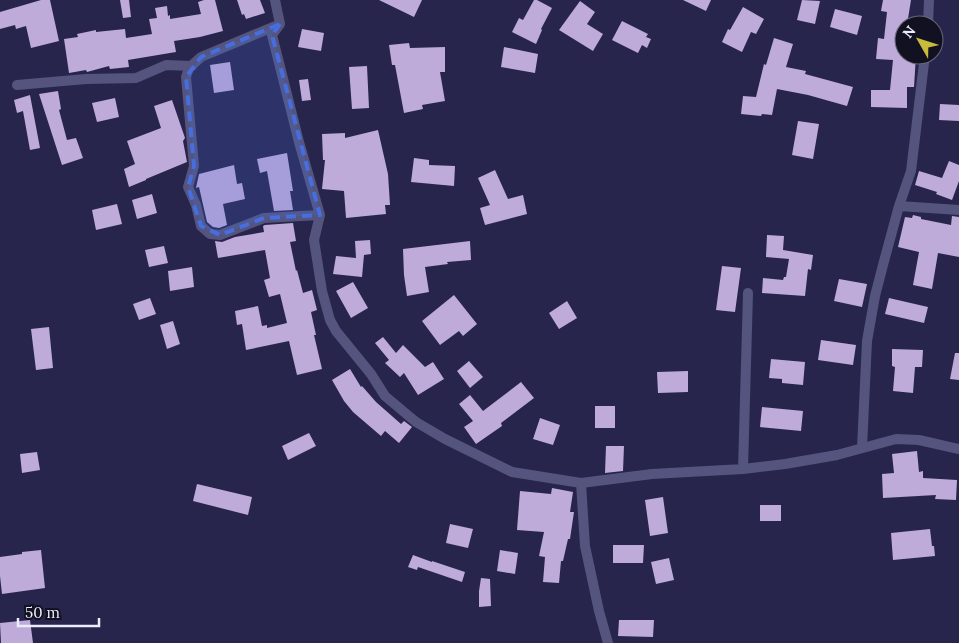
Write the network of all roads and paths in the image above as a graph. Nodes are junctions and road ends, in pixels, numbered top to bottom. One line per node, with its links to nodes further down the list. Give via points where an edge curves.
1 (275, 0): 4 (street)
2 (929, 0): 3 (street)
3 (928, 15)
4 (280, 24): 6 (street, via 200,58); 10 (street, via 272,35)
5 (924, 65): 8 (street, via 911,171)
6 (192, 66): 7 (street, via 166,66 136,78); 10 (street, via 186,77 194,166 188,187 201,226 210,234 220,235 264,218)
7 (17, 85)
8 (898, 206): 9 (street); 12 (street, via 867,341)
9 (959, 210)
10 (320, 214): 15 (street, via 314,240 330,320 385,396 416,422 512,472)
11 (748, 293): 14 (street)
12 (862, 448): 13 (street, via 896,439 919,440); 14 (street, via 837,455)
13 (959, 449)
14 (743, 469): 15 (street, via 652,474)
15 (581, 483): 16 (street, via 585,546)
16 (608, 643)

